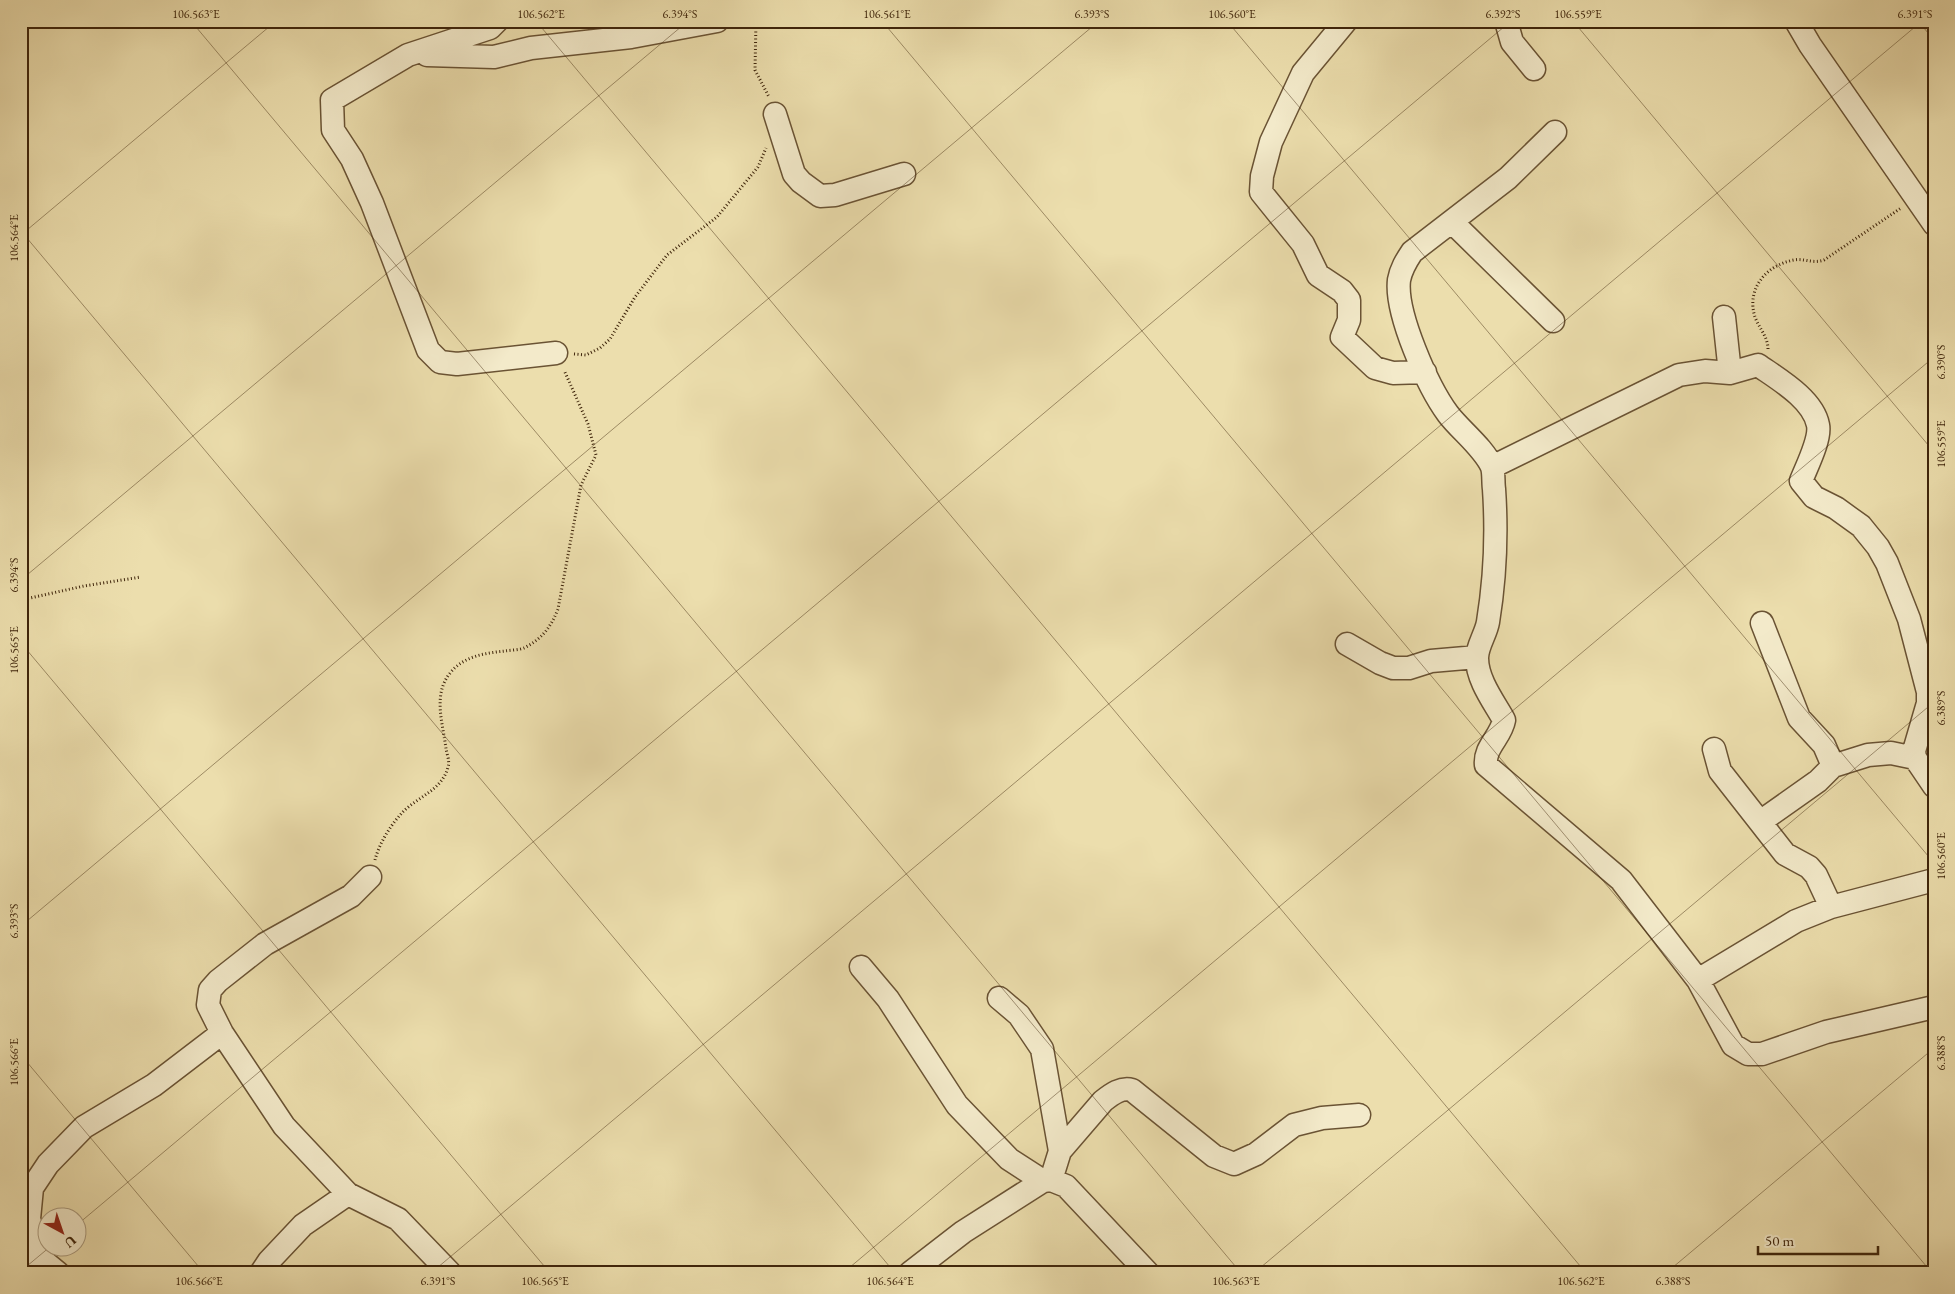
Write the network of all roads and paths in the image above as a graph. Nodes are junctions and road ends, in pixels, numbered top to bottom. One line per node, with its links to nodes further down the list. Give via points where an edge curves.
1 (497, 21): 7 (street, via 490,28)
2 (716, 21): 7 (street, via 631,37 531,48 494,57)
3 (756, 21): 9 (path, via 755,70)
4 (1346, 21): 19 (street, via 1303,73 1271,142 1261,192 1303,244 1318,275 1342,291 1349,300 1350,320 1342,337 1375,368 1393,372)
5 (1506, 21): 8 (street, via 1512,42)
6 (1796, 21): 12 (street)
7 (408, 55): 17 (street, via 332,100 333,130 352,159 372,203 428,350 440,362 456,364)
8 (1534, 69)
9 (775, 114): 11 (street, via 794,174 820,196 835,195); 17 (path, via 772,132 758,167 717,217 667,254 635,297 610,339 586,355)
10 (1555, 132): 13 (street, via 1508,178)
11 (904, 174)
12 (1916, 198): 14 (street); 18 (path, via 1824,260 1816,263 1796,259 1779,264 1759,280 1752,299 1755,317 1768,343 1768,353)
13 (1452, 222): 16 (street); 19 (street, via 1412,252 1399,280 1406,325)
14 (1934, 224)
15 (1724, 316): 20 (street)
16 (1553, 322)
17 (556, 353): 32 (path, via 588,424 596,456 581,485 558,609 546,633 523,648 484,653 462,662 444,681 440,705 449,766 442,782 401,814 378,848)
18 (1758, 365): 20 (street); 28 (street, via 1793,390 1812,412 1818,426 1816,442 1801,481 1814,497 1861,526 1888,563 1909,618 1928,692)
19 (1425, 372): 21 (street, via 1447,413)
20 (1730, 373): 21 (street, via 1705,371 1678,376)
21 (1492, 467): 26 (street, via 1496,523 1492,584 1488,624)
22 (141, 577): 23 (path)
23 (21, 600)
24 (1762, 623): 29 (street, via 1799,718 1824,745)
25 (1347, 644): 26 (street, via 1393,668)
26 (1477, 657): 36 (street, via 1479,674 1504,720 1502,729 1485,755 1486,764 1620,880)
27 (1714, 749): 31 (street, via 1720,771)
28 (1915, 758): 29 (street, via 1891,752); 30 (street)
29 (1833, 766): 31 (street)
30 (1934, 786)
31 (1760, 822): 34 (street, via 1785,854 1809,867 1816,875)
32 (370, 877): 39 (street, via 351,896 265,944 218,981 210,990 208,1005)
33 (1934, 880): 34 (street)
34 (1831, 907): 36 (street, via 1796,921)
35 (861, 967): 42 (street, via 888,999 957,1105 1009,1159)
36 (1698, 980): 38 (street, via 1733,1045 1748,1054 1762,1054 1826,1032)
37 (998, 998): 41 (street, via 1019,1015 1042,1049)
38 (1934, 1007)
39 (222, 1033): 43 (street, via 284,1126); 44 (street, via 154,1085 84,1127 48,1164 32,1188 29,1219)
40 (1359, 1115): 41 (street, via 1322,1118 1294,1125 1256,1154 1234,1164 1214,1156 1126,1088 1103,1101)
41 (1060, 1151): 42 (street)
42 (1047, 1180): 47 (street, via 963,1232); 48 (street, via 1066,1186)
43 (348, 1194): 45 (street, via 303,1225 269,1260); 46 (street, via 398,1220)
44 (40, 1263)
45 (261, 1273)
46 (450, 1273)
47 (910, 1273)
48 (1148, 1273)

